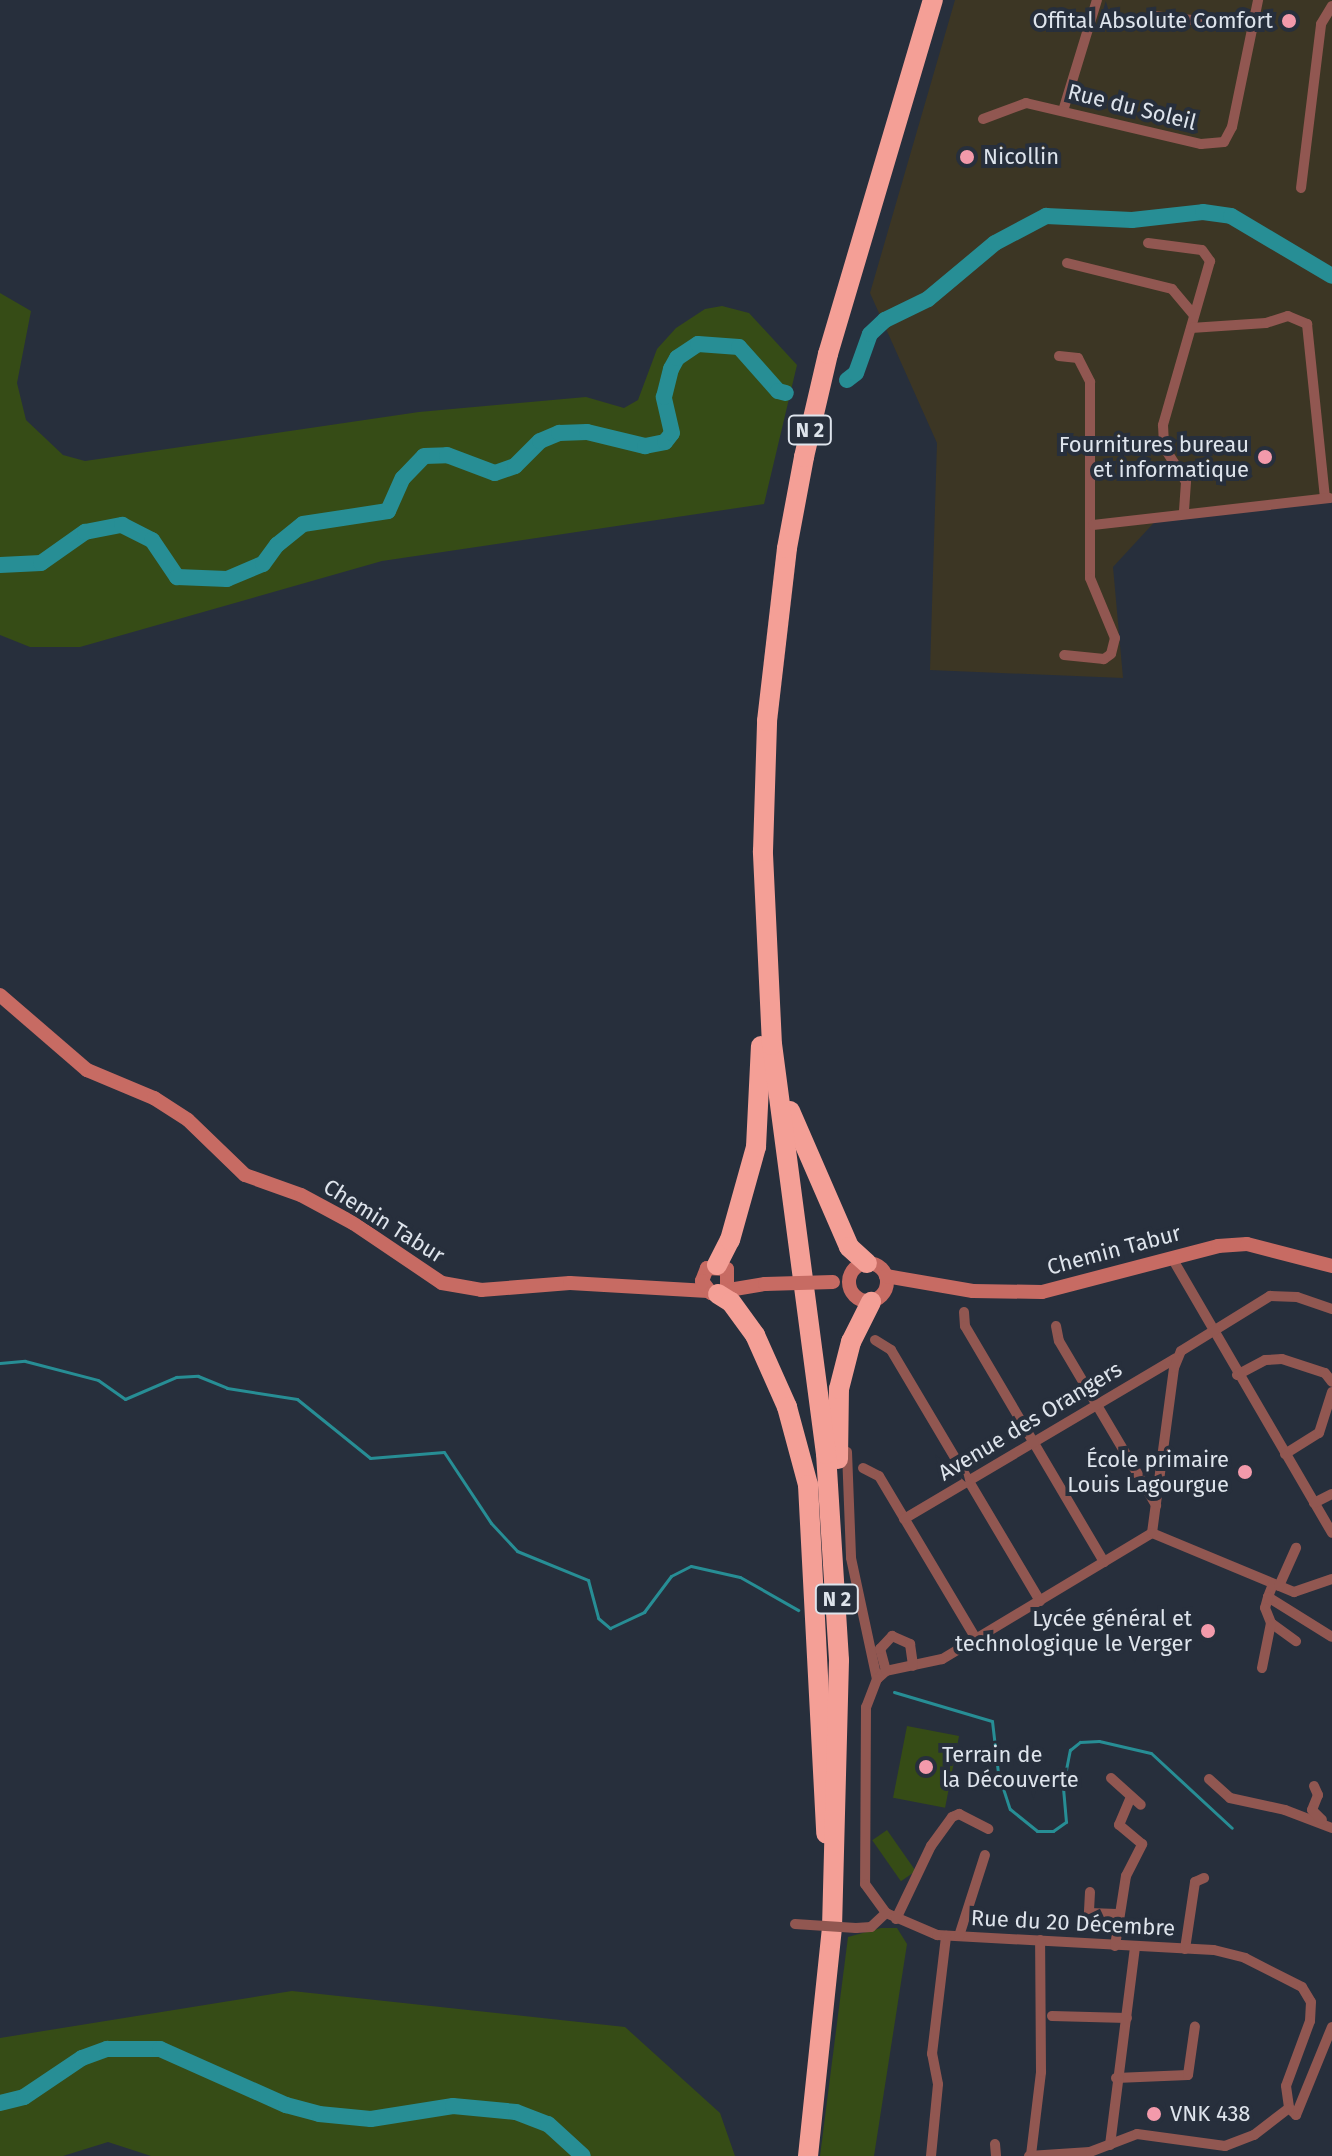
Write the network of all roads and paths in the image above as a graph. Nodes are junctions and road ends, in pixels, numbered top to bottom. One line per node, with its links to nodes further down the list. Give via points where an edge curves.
1 (919, 0): 21 (highway, N 2, via 817,354 763,637 751,848)
2 (933, 0): 21 (highway, N 2, via 828,354 787,548 764,785)
3 (1097, 0): 8 (street)
4 (1258, 0): 7 (street, Rue du Soleil)
5 (1332, 6): 10 (street, via 1321,24)
6 (1153, 16): 7 (street)
7 (1252, 26): 8 (street, Rue du Soleil, via 1232,127 1224,142 1201,144)
8 (1063, 111): 9 (street, Rue du Soleil, via 1016,104)
9 (983, 119)
10 (1301, 188)
11 (1148, 243): 13 (street, via 1207,254 1209,270)
12 (1067, 263): 13 (street, via 1172,289)
13 (1194, 315): 14 (street)
14 (1191, 328): 16 (street, via 1266,323 1288,316 1307,324); 17 (street, via 1163,425 1164,447 1186,482)
15 (1059, 356): 18 (street, via 1078,358 1090,382 1086,481)
16 (1329, 498): 17 (street)
17 (1184, 511): 18 (street)
18 (1093, 525): 19 (street, via 1091,591 1115,646 1104,659)
19 (1064, 655)
20 (0, 995): 29 (main road, Chemin Tabur, via 87,1070 154,1098 188,1120 245,1175 301,1195 353,1223 442,1283 481,1290 570,1283)
21 (767, 1046): 23 (highway, via 809,1160 849,1247); 25 (highway, via 756,1147 730,1240); 58 (highway, N 2, via 816,1370); 74 (highway, N 2, via 818,1484 827,1656)
22 (1172, 1258): 24 (main road, Chemin Tabur, via 1247,1244); 27 (main road, Chemin Tabur, via 1042,1292); 35 (street)
23 (867, 1263): 26 (main road); 27 (main road)
24 (1332, 1266)
25 (716, 1270): 28 (main road); 29 (main road, Chemin Tabur); 30 (main road); 30 (main road)
26 (849, 1281): 28 (main road, Chemin Tabur, bridge); 31 (main road, via 859,1300)
27 (886, 1281): 31 (main road)
28 (757, 1284): 30 (main road, Chemin Tabur)
29 (665, 1288): 30 (main road, Chemin Tabur)
30 (717, 1291): 74 (highway, via 755,1335 787,1407 808,1485)
31 (871, 1302): 37 (highway)
32 (1332, 1309): 35 (street, Avenue des Orangers, via 1297,1297 1270,1296)
33 (964, 1312): 43 (street, via 965,1326)
34 (1056, 1326): 42 (street, via 1059,1341)
35 (1212, 1330): 38 (street, Avenue des Orangers); 39 (street)
36 (875, 1340): 46 (street, via 891,1350)
37 (846, 1358): 58 (highway, via 838,1411); 66 (street, via 851,1558)
38 (1176, 1358): 42 (street, Avenue des Orangers); 49 (street)
39 (1237, 1375): 40 (street, via 1265,1360 1282,1359 1325,1373); 44 (street)
40 (1332, 1382)
41 (1332, 1392): 44 (street, via 1319,1433)
42 (1096, 1405): 43 (street, Avenue des Orangers); 49 (street)
43 (1032, 1443): 46 (street, Avenue des Orangers); 54 (street)
44 (1285, 1454): 48 (street)
45 (863, 1468): 50 (street, via 879,1476)
46 (969, 1480): 50 (street, Avenue des Orangers); 59 (street)
47 (1332, 1494): 48 (street)
48 (1314, 1503): 52 (street)
49 (1157, 1505): 51 (street)
50 (904, 1519): 62 (street)
51 (1152, 1533): 54 (street); 56 (street)
52 (1332, 1533)
53 (1296, 1548): 56 (street)
54 (1104, 1562): 59 (street)
55 (1332, 1579): 56 (street, via 1306,1591)
56 (1276, 1585): 57 (street)
57 (1268, 1597): 60 (street, via 1265,1608); 61 (street)
58 (837, 1599): 95 (highway, N 2, via 840,1733 834,1898)
59 (1040, 1601): 62 (street)
60 (1271, 1623): 63 (street); 65 (street)
61 (1332, 1637)
62 (976, 1639): 64 (street, via 933,1663)
63 (1296, 1641)
64 (913, 1666): 66 (street); 66 (street, via 910,1644 892,1636 880,1649)
65 (1262, 1668)
66 (882, 1675): 79 (street, via 866,1707 863,1875)
67 (1111, 1778): 70 (street)
68 (1209, 1779): 72 (street, via 1230,1798)
69 (1314, 1786): 72 (street, via 1318,1795 1312,1810)
70 (1131, 1797): 71 (street); 78 (street, via 1119,1825 1142,1844)
71 (1141, 1805)
72 (1327, 1826)
73 (988, 1829): 79 (street, via 959,1814 952,1817)
74 (826, 1834): 94 (highway, N 2)
75 (985, 1855): 82 (street, Rue du 20 Décembre)
76 (1204, 1878): 86 (street, Rue du 20 Décembre, via 1195,1882)
77 (1090, 1892): 78 (street, via 1089,1913)
78 (1117, 1914): 84 (street)
79 (891, 1916): 80 (street, bridge, via 871,1927); 81 (street, Rue du 20 Décembre)
80 (795, 1924)
81 (946, 1936): 82 (street, Rue du 20 Décembre); 96 (street, via 932,2054 938,2084)
82 (959, 1936): 83 (street, Rue du 20 Décembre)
83 (1040, 1940): 84 (street, Rue du 20 Décembre); 97 (street, via 1041,2072)
84 (1115, 1946): 85 (street, Rue du 20 Décembre)
85 (1135, 1948): 86 (street, Rue du 20 Décembre); 88 (street)
86 (1185, 1949): 92 (street, Rue du 20 Décembre, via 1230,1952 1308,1994 1310,2021 1287,2076)
87 (1052, 2016): 88 (street)
88 (1127, 2018): 91 (street)
89 (1195, 2026): 91 (street, via 1188,2075)
90 (1332, 2027): 92 (street, via 1301,2112 1296,2115)
91 (1116, 2078): 93 (street)
92 (1289, 2108): 93 (street, via 1234,2144 1148,2134)
93 (1110, 2145): 97 (street, via 1078,2154)
94 (795, 2156)
95 (808, 2156)
96 (931, 2156)
97 (1030, 2156)

